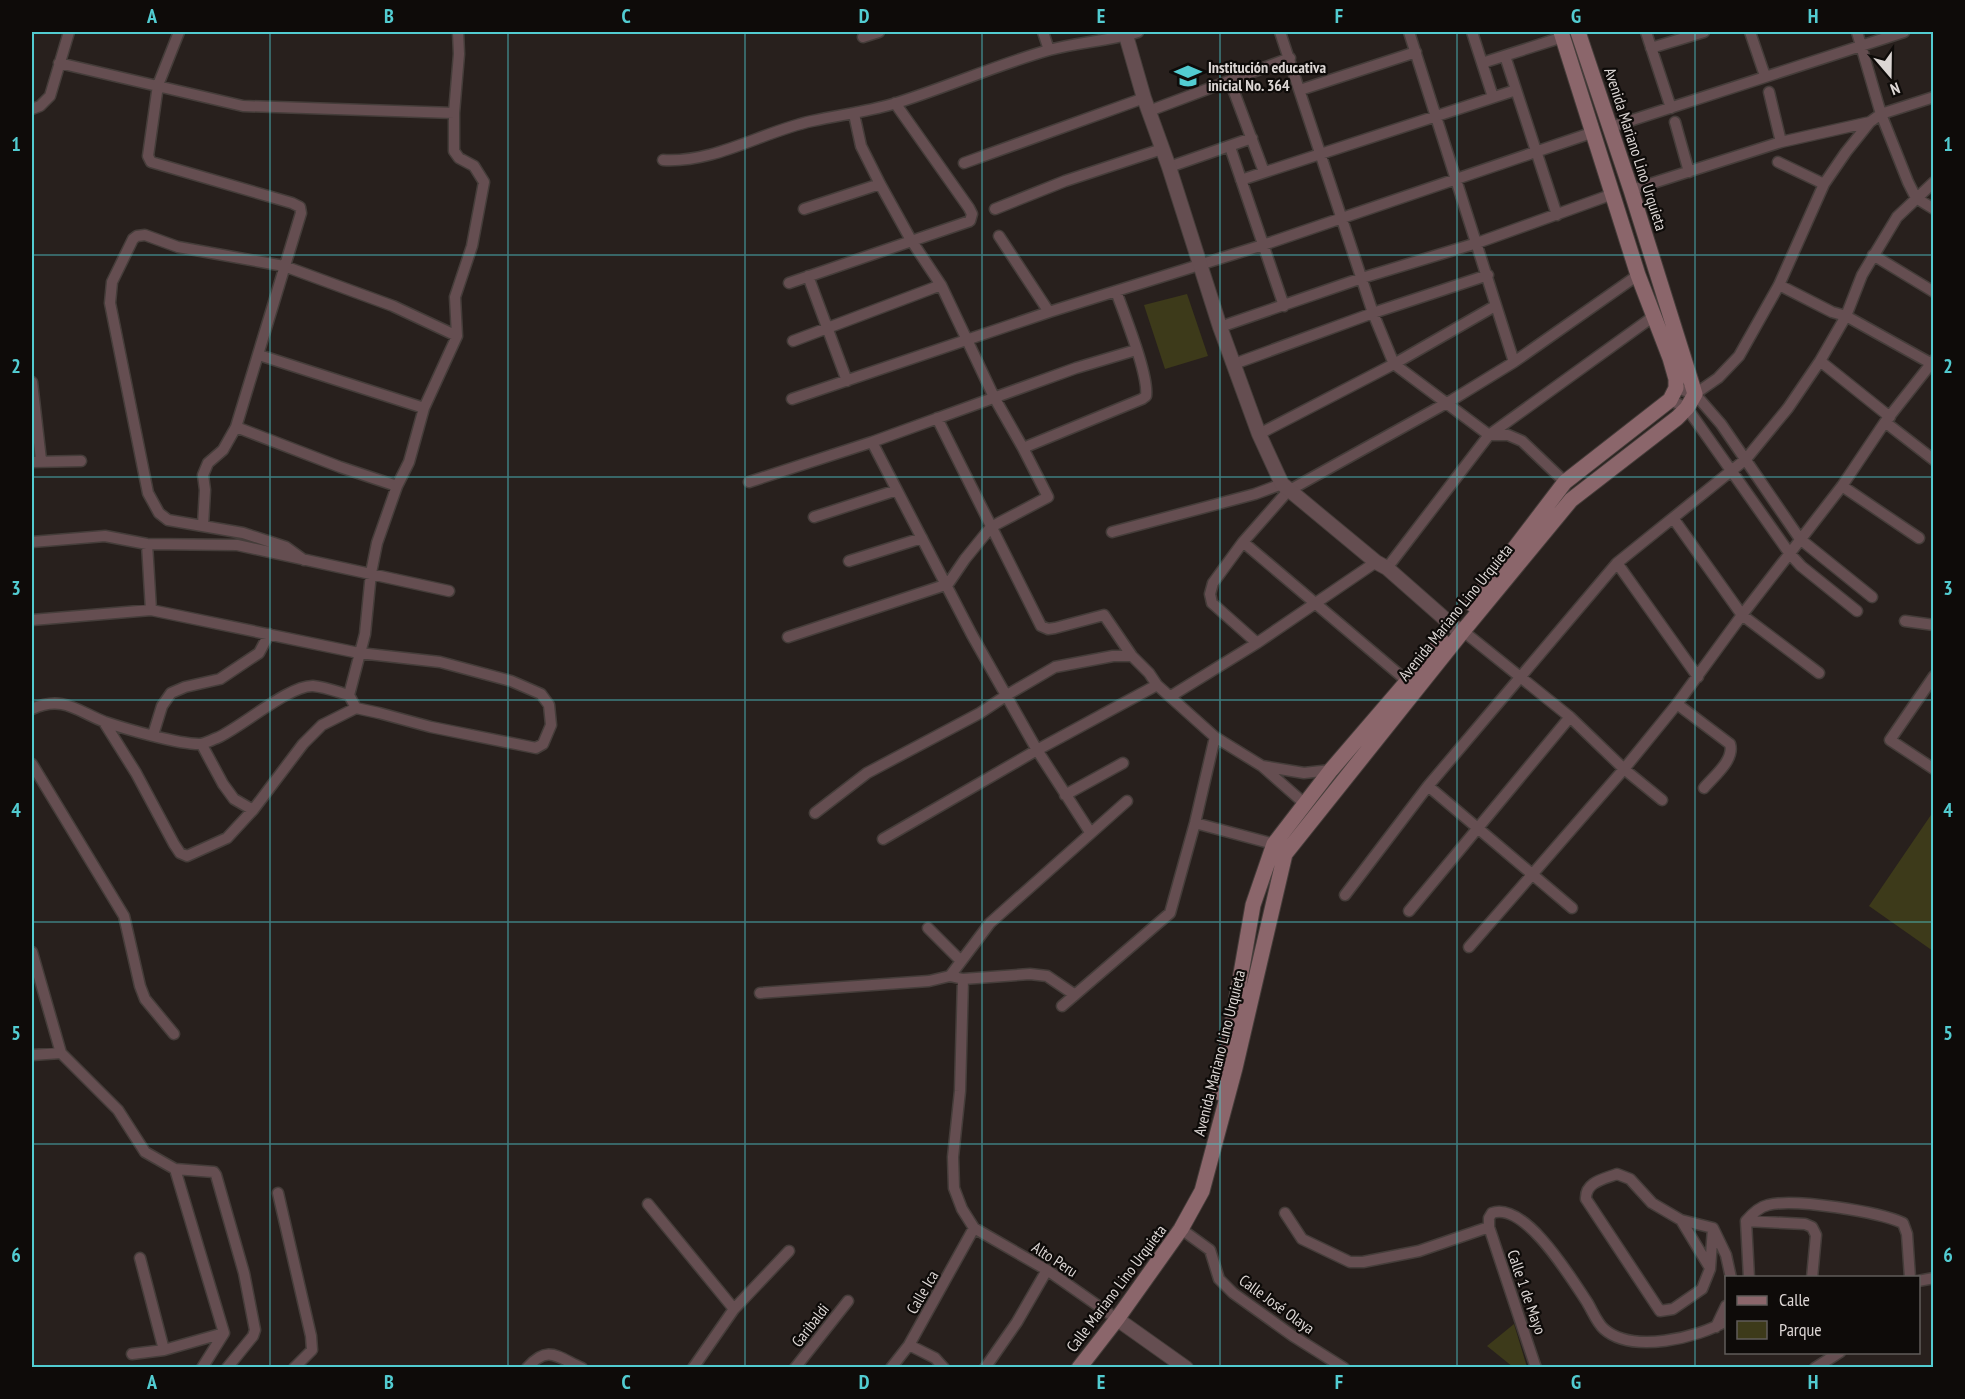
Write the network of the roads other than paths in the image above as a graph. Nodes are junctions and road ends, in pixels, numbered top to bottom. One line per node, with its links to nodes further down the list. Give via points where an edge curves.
1 (69, 32): 25 (street)
2 (179, 32): 29 (street)
3 (458, 32): 39 (street)
4 (879, 32): 18 (street)
5 (1043, 32): 21 (street)
6 (1280, 32): 24 (street)
7 (1409, 32): 22 (street)
8 (1472, 32): 26 (street)
9 (1579, 32): 45 (main road, Avenida Mariano Lino Urquieta)
10 (1646, 32): 20 (street)
11 (1704, 32): 17 (street)
12 (1750, 32): 27 (street)
13 (1857, 32): 19 (street)
14 (1905, 32): 19 (street)
15 (1130, 33): 21 (street); 36 (street)
16 (1562, 34): 23 (street); 46 (main road)
17 (1685, 34): 20 (street)
18 (863, 37)
19 (1862, 46): 27 (street); 41 (street)
20 (1652, 48): 37 (street)
21 (1049, 50): 35 (street)
22 (1416, 52): 30 (street); 42 (street)
23 (1505, 56): 26 (street); 31 (street)
24 (1290, 58): 28 (street); 30 (street)
25 (59, 63): 29 (street); 38 (street, via 50,96)
26 (1482, 63): 33 (street)
27 (1765, 76): 37 (street)
28 (1230, 81): 36 (street); 47 (street)
29 (158, 85): 39 (street, via 243,106); 78 (street, via 148,156 151,162 300,207 300,220)
30 (1300, 90): 52 (street)
31 (1516, 90): 33 (street); 51 (street)
32 (1769, 92): 48 (street)
33 (1493, 97): 42 (street)
34 (1934, 97): 41 (street)
35 (895, 104): 40 (street); 73 (street, via 972,214 965,223)
36 (1147, 104): 50 (street); 55 (street)
37 (1671, 108): 45 (street)
38 (32, 109)
39 (454, 113): 96 (street, via 454,151 474,166 484,182 472,246 455,297)
40 (854, 114): 53 (street, via 812,121 707,156); 62 (street, via 861,146)
41 (1881, 114): 44 (street); 66 (street)
42 (1436, 116): 52 (street); 59 (street)
43 (1675, 122): 58 (street)
44 (1870, 122): 48 (street); 63 (street)
45 (1611, 127): 64 (main road, Avenida Mariano Lino Urquieta)
46 (1594, 132): 51 (street); 65 (main road)
47 (1252, 138): 49 (street); 57 (street)
48 (1781, 142): 58 (street)
49 (1230, 147): 56 (street); 60 (street)
50 (1162, 149): 56 (street); 68 (street)
51 (1537, 151): 59 (street); 70 (street)
52 (1321, 153): 57 (street); 71 (street)
53 (663, 160)
54 (1778, 162): 63 (street)
55 (964, 163)
56 (1169, 167): 77 (street)
57 (1264, 172): 60 (street)
58 (1689, 172): 64 (street)
59 (1457, 179): 71 (street); 74 (street)
60 (1241, 180): 75 (street)
61 (1934, 182): 66 (street)
62 (880, 184): 67 (street); 73 (street)
63 (1824, 184): 85 (street)
64 (1631, 190): 109 (main road, Avenida Mariano Lino Urquieta)
65 (1613, 194): 70 (street); 80 (main road)
66 (1916, 198): 69 (street); 76 (street, via 1897,217)
67 (804, 209)
68 (995, 209)
69 (1934, 209)
70 (1557, 215): 74 (street)
71 (1342, 218): 75 (street); 82 (street)
72 (999, 236): 90 (street)
73 (910, 240): 81 (street); 84 (street)
74 (1477, 243): 79 (street); 82 (street)
75 (1263, 245): 77 (street); 88 (street)
76 (1873, 255): 87 (street); 93 (street)
77 (1200, 265): 86 (street); 94 (street)
78 (285, 266): 96 (street, via 393,306); 100 (street); 135 (street, via 178,247 145,235 133,239 112,282 110,303 148,493 159,513 168,520)
79 (1488, 275): 89 (street); 91 (street)
80 (1638, 275): 92 (main road); 102 (street)
81 (808, 276): 83 (street); 95 (street)
82 (1362, 278): 88 (street); 91 (street)
83 (789, 284)
84 (941, 285): 95 (street); 97 (street)
85 (1779, 285): 93 (street); 109 (street, via 1739,356)
86 (1116, 291): 90 (street); 99 (street)
87 (1934, 292)
88 (1284, 306): 94 (street)
89 (1495, 306): 102 (street); 105 (street)
90 (1049, 312): 97 (street)
91 (1372, 313): 104 (street); 105 (street)
92 (1654, 316): 108 (main road, via 1676,379); 119 (street)
93 (1846, 316): 101 (street); 103 (street)
94 (1220, 327): 104 (street)
95 (826, 328): 98 (street); 106 (street)
96 (457, 336): 113 (street)
97 (968, 340): 106 (street); 110 (street)
98 (793, 341)
99 (1136, 350): 110 (street); 121 (street, via 1146,396)
100 (259, 355): 113 (street); 117 (street)
101 (1820, 361): 116 (street); 122 (street)
102 (1514, 362): 112 (street)
103 (1933, 363): 116 (street)
104 (1234, 364): 118 (street)
105 (1394, 364): 112 (street); 118 (street)
106 (847, 381): 111 (street)
107 (32, 382): 124 (street)
108 (1673, 394): 109 (street); 114 (street); 128 (main road, Avenida Mariano Lino Urquieta)
109 (1695, 394): 114 (main road, Avenida Mariano Lino Urquieta); 122 (street)
110 (994, 397): 115 (street); 121 (street)
111 (792, 399)
112 (1445, 404): 119 (street); 131 (street)
113 (424, 408): 129 (street, via 409,462)
114 (1687, 408): 126 (street); 160 (main road, Avenida Mariano Lino Urquieta, via 1571,500)
115 (937, 418): 120 (street); 136 (street)
116 (1888, 420): 123 (street); 130 (street)
117 (236, 428): 129 (street); 135 (street, via 203,475)
118 (1259, 434): 131 (street)
119 (1489, 435): 128 (street, via 1508,435 1522,441); 148 (street)
120 (872, 442): 127 (street); 132 (street)
121 (1023, 448): 136 (street, via 1047,497)
122 (1746, 459): 126 (street); 140 (street)
123 (1934, 460)
124 (36, 461): 125 (street)
125 (81, 461)
126 (1732, 471): 134 (street); 144 (street)
127 (749, 482)
128 (1565, 482): 160 (main road, Avenida Mariano Lino Urquieta)
129 (397, 486): 149 (street)
130 (1842, 486): 139 (street); 140 (street)
131 (1285, 488): 137 (street); 142 (street); 148 (street)
132 (897, 490): 133 (street); 138 (street)
133 (814, 517)
134 (1673, 518): 147 (street); 156 (street)
135 (203, 525): 145 (street, via 286,547)
136 (991, 527): 150 (street); 165 (street, via 1041,626 1055,628 1104,615)
137 (1112, 532)
138 (922, 538): 146 (street); 150 (street)
139 (1919, 538)
140 (1800, 539): 144 (street); 152 (street)
141 (32, 542): 143 (street, via 105,536)
142 (1243, 542): 153 (street); 163 (street, via 1213,583 1210,599)
143 (147, 544): 145 (street, via 237,545); 154 (street)
144 (1790, 554): 155 (street); 156 (street)
145 (304, 560): 149 (street)
146 (849, 561)
147 (1617, 562): 167 (street); 169 (street)
148 (1381, 565): 153 (street); 160 (street)
149 (371, 573): 151 (street); 164 (street, via 365,634)
150 (948, 584): 162 (street); 173 (street)
151 (449, 591)
152 (1872, 597)
153 (1316, 604): 163 (street); 170 (street)
154 (151, 610): 157 (street); 161 (street)
155 (1857, 611)
156 (1743, 615): 166 (street); 169 (street)
157 (32, 620)
158 (1905, 621): 159 (street)
159 (1934, 625)
160 (1458, 629): 167 (street); 170 (main road, Avenida Mariano Lino Urquieta); 219 (main road, Avenida Mariano Lino Urquieta, via 1285,854)
161 (269, 634): 164 (street); 180 (street, via 259,653 220,679 171,693 162,706)
162 (788, 638)
163 (1257, 643): 174 (street)
164 (359, 653): 172 (street); 176 (street, via 440,662 511,681 541,694 549,705 551,725 543,744 536,748)
165 (1132, 656): 171 (street); 173 (street, via 1055,667)
166 (1819, 673)
167 (1520, 676): 178 (street); 190 (street)
168 (1934, 676): 188 (street, via 1890,740)
169 (1698, 677): 175 (street)
170 (1407, 681): 189 (main road, Avenida Mariano Lino Urquieta)
171 (1156, 685): 174 (street); 183 (street)
172 (349, 695): 176 (street); 182 (street, via 314,686 295,690 224,735)
173 (1006, 695): 183 (street); 197 (street, via 867,773)
174 (1171, 696): 181 (street)
175 (1677, 704): 187 (street); 191 (street, via 1730,744 1732,750 1730,758)
176 (356, 708): 196 (street, via 322,725)
177 (32, 709): 179 (street, via 50,703 65,704)
178 (1570, 717): 187 (street); 199 (street)
179 (105, 722): 180 (street); 196 (street, via 180,853 193,854 226,838)
180 (153, 735): 182 (street)
181 (1215, 737): 186 (street); 198 (street)
182 (201, 744): 196 (street, via 234,799)
183 (1037, 750): 192 (street); 201 (street)
184 (32, 764): 216 (street, via 124,916 142,993)
185 (1124, 764): 192 (street)
186 (1262, 766): 189 (street, via 1304,773); 195 (street)
187 (1624, 769): 193 (street); 203 (street)
188 (1934, 769)
189 (1331, 770): 195 (main road, Avenida Mariano Lino Urquieta)
190 (1428, 786): 199 (street); 204 (street)
191 (1704, 788)
192 (1065, 795): 200 (street)
193 (1662, 800)
194 (1127, 801): 200 (street)
195 (1305, 804): 202 (main road, Avenida Mariano Lino Urquieta)
196 (253, 810)
197 (815, 813)
198 (1196, 824): 202 (street); 214 (street, via 1170,913)
199 (1477, 830): 203 (street); 206 (street)
200 (1090, 832): 210 (street, via 990,923)
201 (883, 839)
202 (1274, 844): 219 (main road, Avenida Mariano Lino Urquieta, via 1254,904 1221,1082)
203 (1531, 874): 205 (street); 208 (street)
204 (1345, 895)
205 (1572, 908)
206 (1409, 911)
207 (928, 928): 210 (street)
208 (1469, 947)
209 (32, 952): 217 (street)
210 (961, 961): 211 (street)
211 (950, 976): 212 (street); 213 (street, via 929,981)
212 (963, 979): 214 (street, via 1047,976); 227 (street, via 954,1188)
213 (760, 993)
214 (1075, 995): 215 (street)
215 (1062, 1006)
216 (174, 1035)
217 (61, 1053): 218 (street); 220 (street, via 118,1110 145,1152)
218 (32, 1054)
219 (1214, 1147): 229 (main road, Calle Mariano Lino Urquieta, via 1202,1191)
220 (175, 1169): 244 (street); 250 (street, via 208,1170 216,1175 244,1273 255,1330)
221 (278, 1193): 251 (street, via 311,1336 312,1350)
222 (648, 1204): 240 (street)
223 (1286, 1213): 226 (street, via 1302,1239 1350,1262 1363,1263 1419,1251)
224 (1681, 1220): 228 (street); 232 (street); 232 (street, via 1652,1203 1630,1179 1617,1174 1589,1186 1586,1192 1586,1199 1660,1311 1673,1309 1702,1289)
225 (1746, 1221): 235 (street); 236 (street, via 1812,1227 1816,1235); 237 (street, via 1767,1205 1791,1203 1847,1209 1904,1223)
226 (1489, 1227): 243 (street, via 1489,1218 1498,1211 1527,1223 1568,1273 1604,1329 1618,1337 1640,1342 1668,1341); 262 (street, Calle 1 de Mayo)
227 (974, 1228): 233 (street, Alto Peru); 245 (street, Calle Ica)
228 (1713, 1228): 232 (street); 234 (street)
229 (1181, 1229): 241 (main road, Calle Mariano Lino Urquieta); 261 (street, Calle José Olaya, via 1210,1250 1219,1279 1233,1293)
230 (789, 1251): 240 (street)
231 (140, 1258): 246 (street)
232 (1710, 1269)
233 (1047, 1270): 241 (street, Alto Peru); 258 (street)
234 (1731, 1276)
235 (1749, 1276)
236 (1812, 1276)
237 (1910, 1276)
238 (848, 1301): 255 (street, Garibaldi)
239 (1725, 1308): 243 (street)
240 (734, 1310): 254 (street)
241 (1117, 1320): 259 (main road, Calle Mariano Lino Urquieta); 260 (street)
242 (1725, 1322): 243 (street)
243 (1716, 1328)
244 (224, 1333): 246 (street); 249 (street)
245 (909, 1345): 256 (street, Calle Ica); 257 (street, via 935,1358)
246 (164, 1350): 247 (street)
247 (132, 1354)
248 (1838, 1354): 263 (street)
249 (202, 1368)
250 (227, 1368)
251 (294, 1368)
252 (527, 1368): 253 (street, via 544,1353)
253 (582, 1368)
254 (693, 1368)
255 (795, 1368)
256 (891, 1368)
257 (944, 1368)
258 (985, 1368)
259 (1079, 1368)
260 (1186, 1368)
261 (1344, 1368)
262 (1536, 1368)
263 (1815, 1368)

